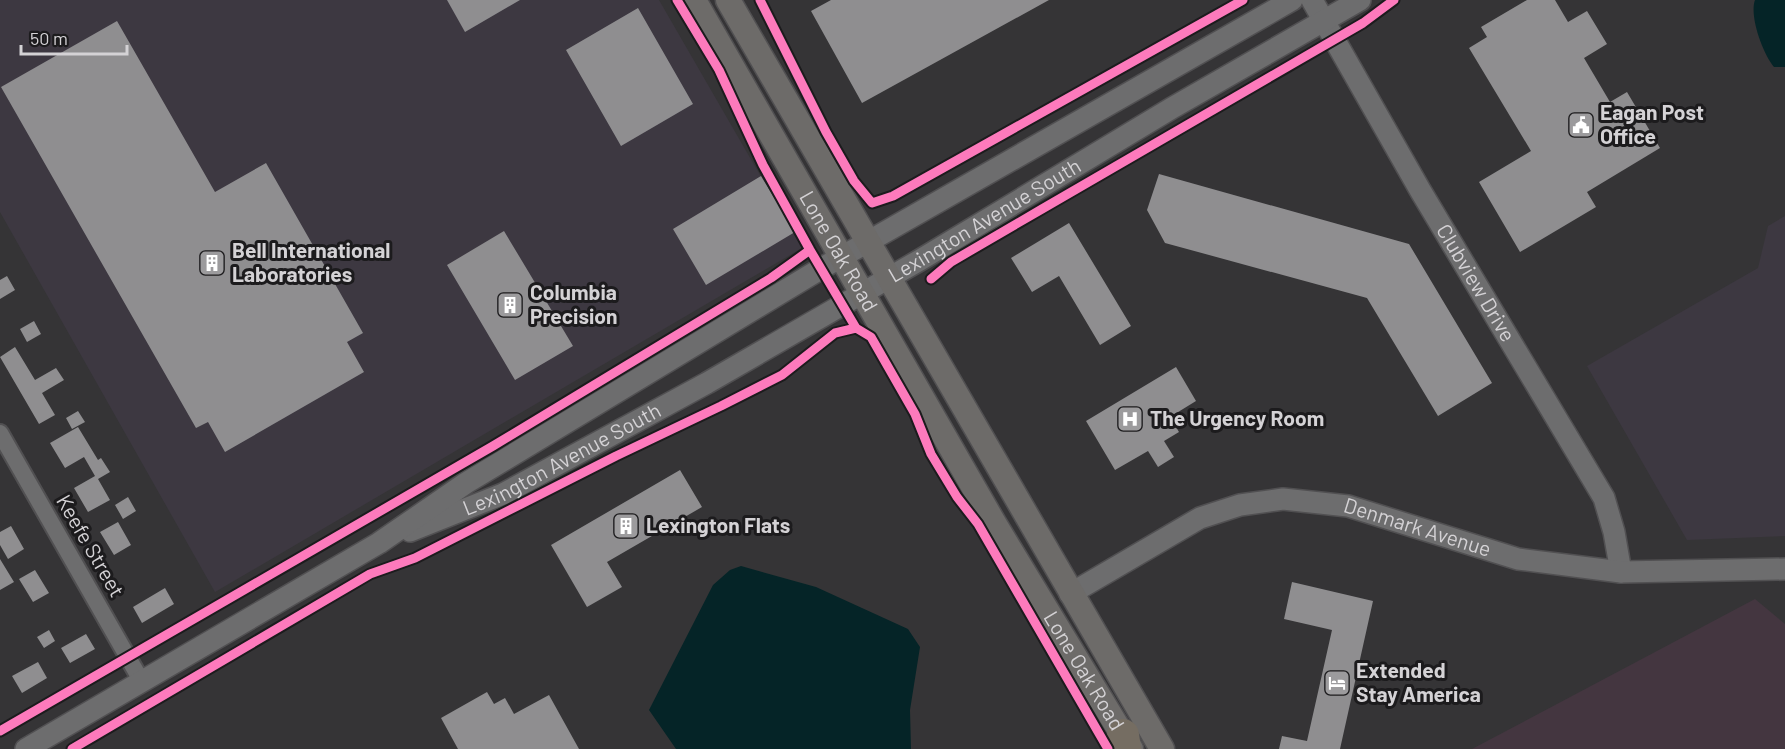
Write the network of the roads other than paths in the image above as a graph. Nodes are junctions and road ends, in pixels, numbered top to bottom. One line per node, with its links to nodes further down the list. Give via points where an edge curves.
1 (694, 0): 8 (main road, Lone Oak Road)
2 (728, 0): 7 (main road, Lone Oak Road)
3 (1292, 0): 7 (street, Lexington Avenue South)
4 (1312, 0): 6 (street, Clubview Drive)
5 (1360, 0): 6 (street, Lexington Avenue South)
6 (1324, 20): 9 (street, Lexington Avenue South); 14 (street, Clubview Drive, via 1420,190 1604,498)
7 (867, 242): 8 (street, Lexington Avenue South); 9 (main road, Lone Oak Road)
8 (841, 257): 10 (main road, Lone Oak Road); 12 (street, Lexington Avenue South, via 466,483)
9 (889, 279): 10 (street, Lexington Avenue South); 15 (main road, Lone Oak Road)
10 (863, 294): 12 (street, Lexington Avenue South, via 503,494); 17 (main road, Lone Oak Road)
11 (0, 433): 16 (street, Keefe Street)
12 (379, 543): 16 (street, Lexington Avenue South)
13 (1785, 569): 14 (street, Denmark Avenue)
14 (1621, 572): 15 (street, Denmark Avenue, via 1518,560 1348,506 1282,499 1240,505 1200,518)
15 (1070, 594): 19 (main road, Lone Oak Road)
16 (142, 682): 18 (street, Lexington Avenue South)
17 (1126, 744)
18 (26, 749)
19 (1162, 749)

